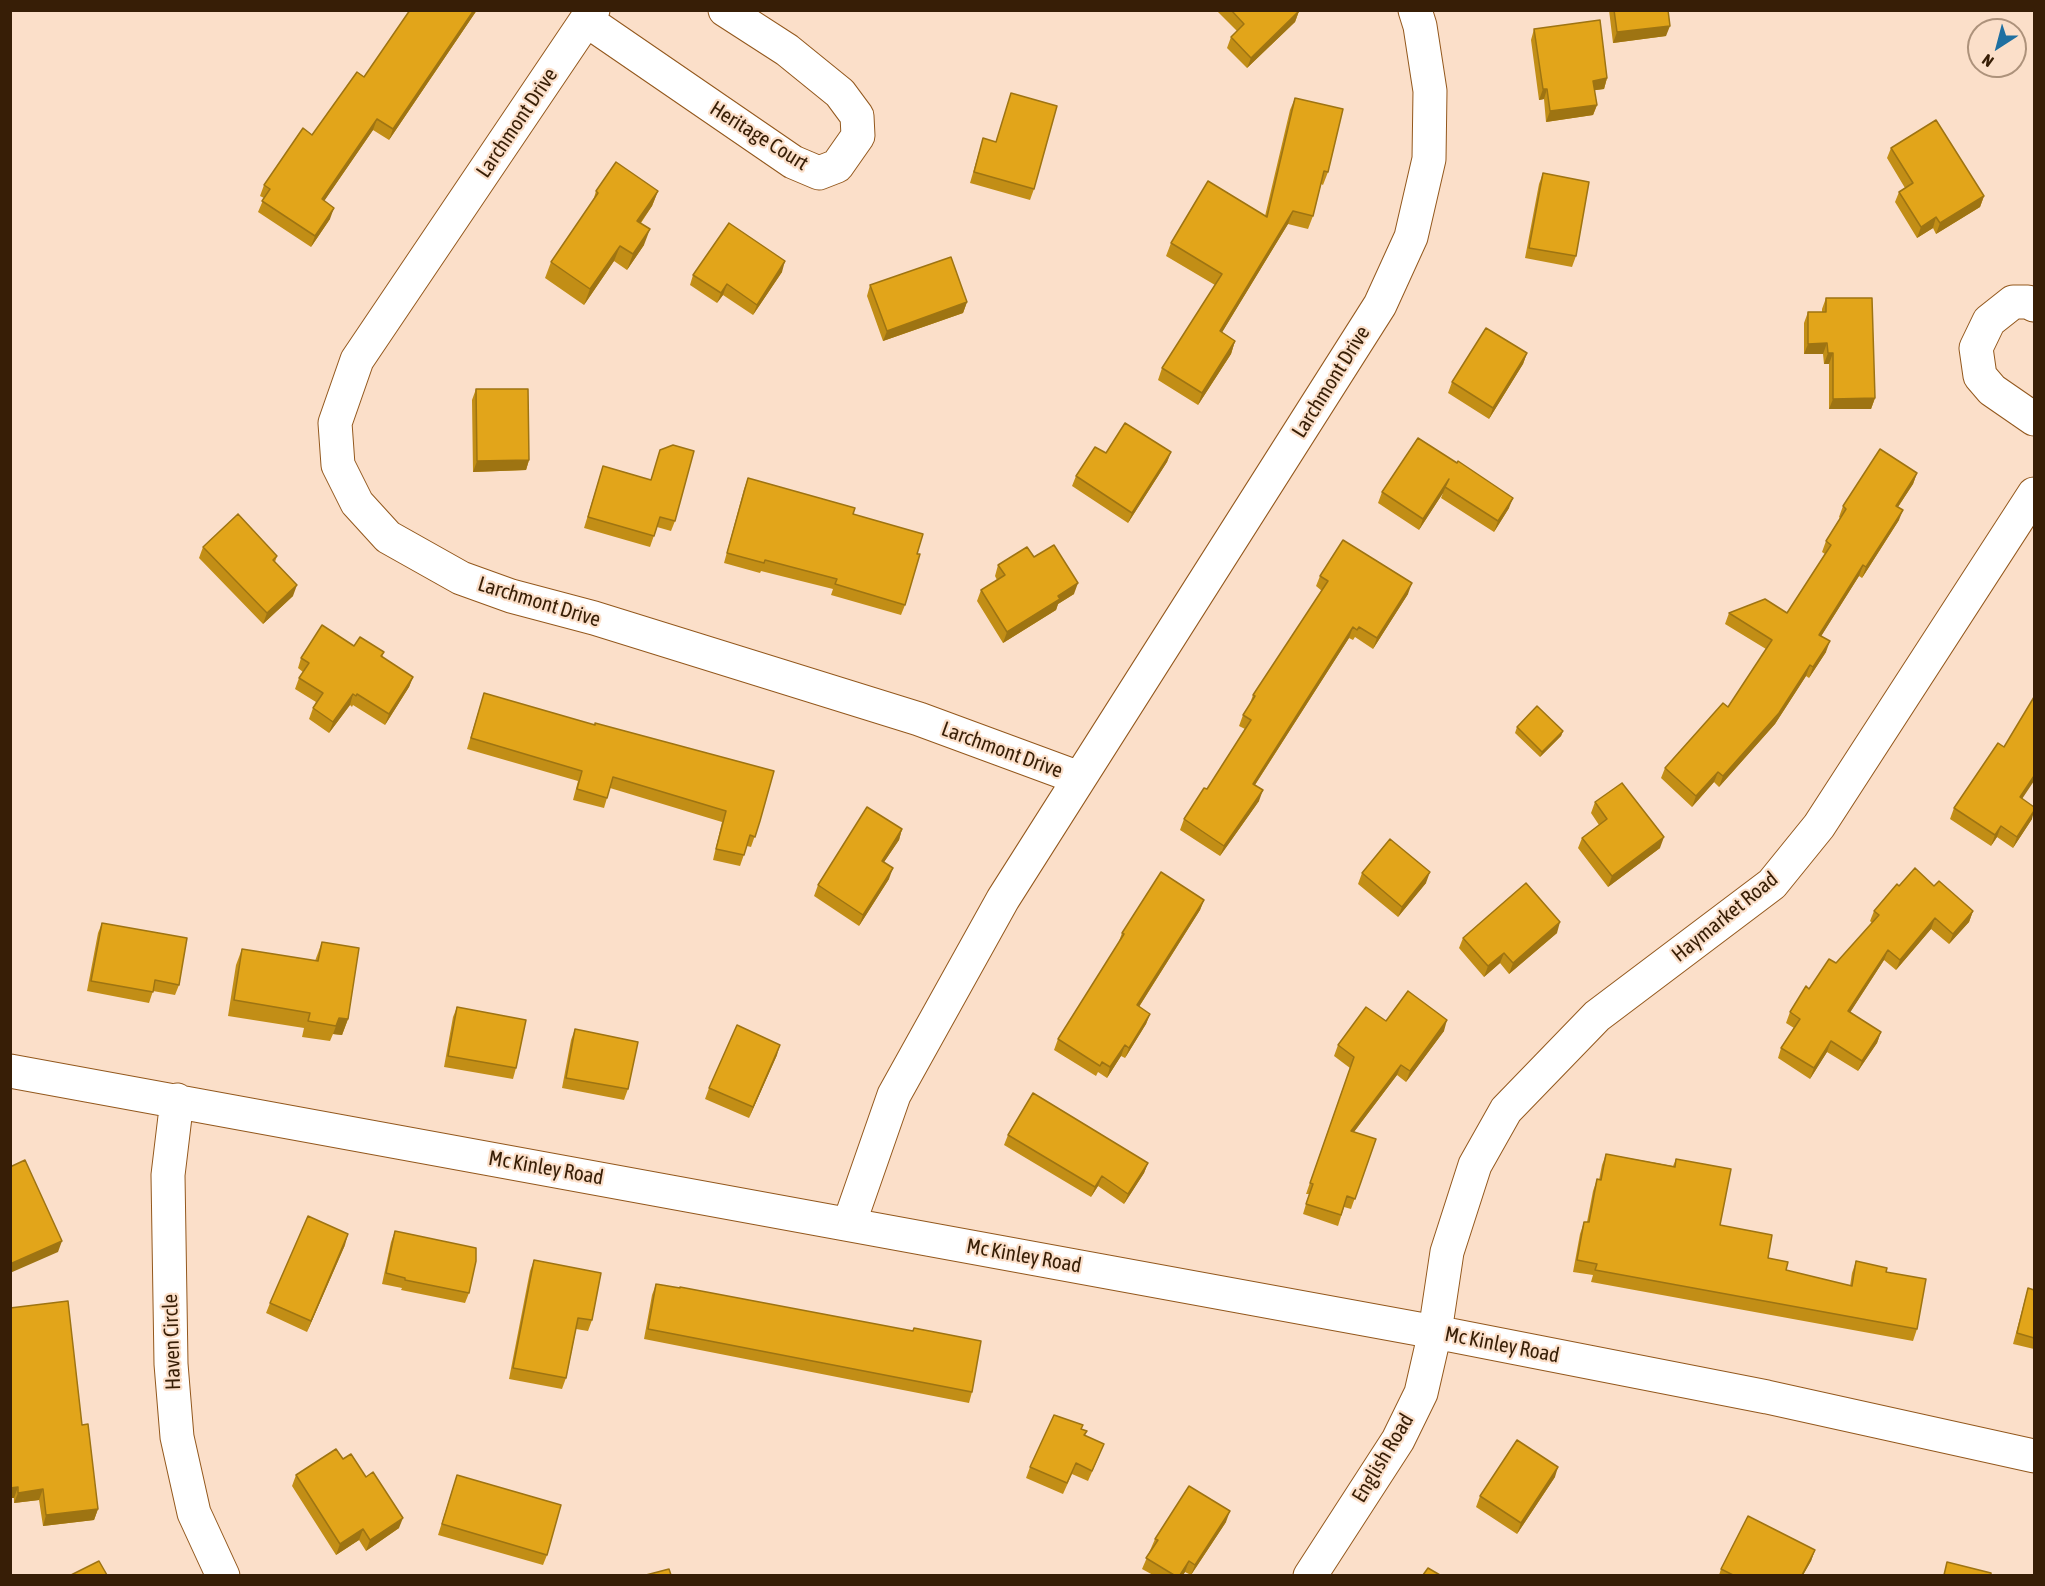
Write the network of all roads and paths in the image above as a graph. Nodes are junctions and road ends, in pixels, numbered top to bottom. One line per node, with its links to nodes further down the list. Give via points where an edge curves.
1 (725, 10): 3 (street, Heritage Court, via 788,50 840,93 857,116 858,136 837,166 819,173 793,162)
2 (1415, 10): 7 (street, Larchmont Drive, via 1430,91 1429,159 1412,237 1380,305)
3 (590, 15): 7 (street, Larchmont Drive, via 357,360 335,423 338,465 357,502 388,537 461,578 919,719)
4 (2034, 305): 5 (street, via 2013,302 1989,321 1976,348 1980,376 1992,390)
5 (2034, 419)
6 (2034, 494): 11 (street, Haymarket Road, via 1820,826 1772,884 1597,1016 1506,1110 1475,1165 1454,1230)
7 (1079, 778): 10 (street, Larchmont Drive, via 1003,899 894,1095)
8 (10, 1071): 9 (street, Mc Kinley Road)
9 (177, 1100): 10 (street, Mc Kinley Road); 13 (street, Haven Circle, via 168,1175 171,1364 177,1437 194,1513)
10 (849, 1224): 11 (street, Mc Kinley Road)
11 (1435, 1332): 12 (street, Mc Kinley Road, via 1767,1397); 14 (street, English Road, via 1421,1393 1402,1431)
12 (2034, 1456)
13 (223, 1575)
14 (1310, 1575)

